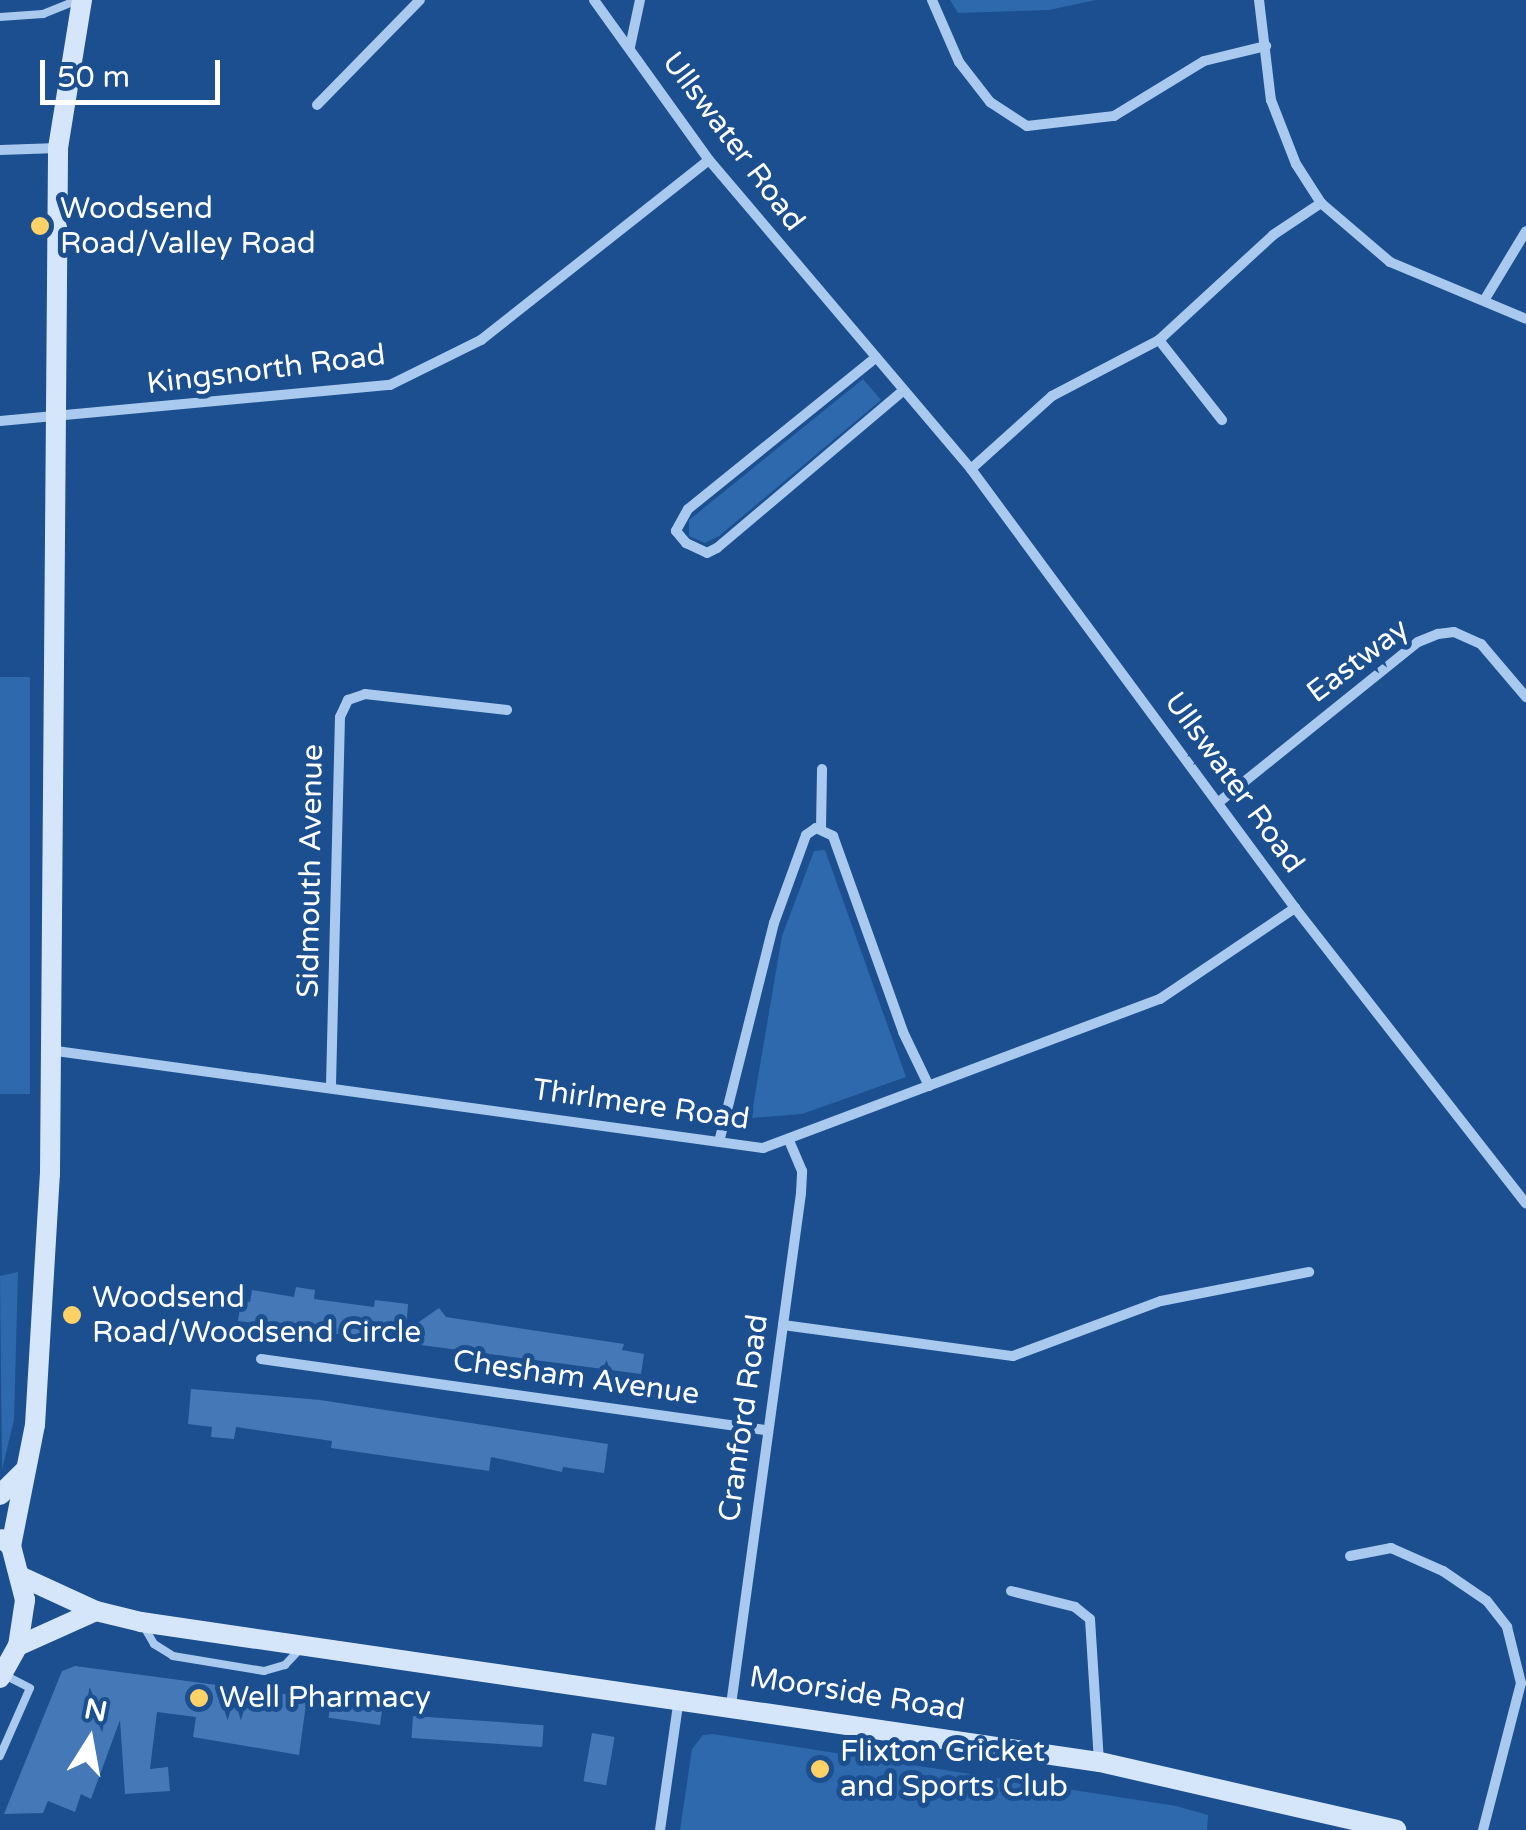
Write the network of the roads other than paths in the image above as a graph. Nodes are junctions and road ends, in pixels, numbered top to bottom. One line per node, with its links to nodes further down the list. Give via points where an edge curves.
1 (80, 0): 7 (lane, via 43,14); 11 (street)
2 (420, 0): 10 (street)
3 (594, 0): 9 (street, Ullswater Road)
4 (640, 0): 9 (street, Ullswater Road)
5 (932, 0): 8 (street, via 959,62 990,102 1027,126 1080,125 1114,116 1204,61)
6 (1260, 0): 8 (street)
7 (0, 17)
8 (1266, 46): 14 (street, via 1280,130)
9 (630, 47): 13 (street, Ullswater Road)
10 (317, 105)
11 (58, 148): 12 (street); 23 (street)
12 (0, 150)
13 (710, 160): 19 (street, Ullswater Road); 23 (street, Kingsnorth Road, via 448,361 390,384)
14 (1321, 204): 16 (street, via 1390,262); 18 (street, via 1272,235)
15 (1526, 231): 16 (street)
16 (1485, 299): 17 (street)
17 (1526, 319)
18 (1158, 340): 21 (street); 24 (street, via 1052,396)
19 (874, 359): 20 (street, Ullswater Road); 20 (street, via 688,508 676,531 686,544 707,553 716,548)
20 (903, 391): 24 (street, Ullswater Road)
21 (1222, 420)
22 (0, 421): 23 (street, Kingsnorth Road)
23 (56, 421): 31 (street)
24 (971, 469): 28 (street, Ullswater Road)
25 (1526, 696): 28 (street, Eastway, via 1481,644 1454,632 1438,634 1418,642)
26 (506, 710): 32 (street, Sidmouth Avenue, via 365,694 348,700 340,717)
27 (822, 769): 29 (street)
28 (1219, 802): 30 (street, Ullswater Road)
29 (821, 828): 33 (street, via 832,836 903,1032); 34 (street, via 806,835 774,923)
30 (1295, 908): 33 (street, Thirlmere Road, via 1160,999); 36 (street, Ullswater Road)
31 (48, 1050): 32 (street, Thirlmere Road); 41 (street, via 50,1174)
32 (331, 1085): 34 (street, Thirlmere Road)
33 (930, 1086): 35 (street, Thirlmere Road)
34 (719, 1142): 35 (street, Thirlmere Road, via 763,1148)
35 (789, 1142): 38 (street, Cranford Road, via 802,1170)
36 (1526, 1204)
37 (1310, 1272): 38 (street, via 1161,1302 1013,1356)
38 (782, 1325): 40 (street, Cranford Road)
39 (261, 1358): 40 (street, Chesham Avenue)
40 (765, 1430): 53 (street, Cranford Road)
41 (28, 1466): 42 (street); 43 (street)
42 (0, 1495)
43 (6, 1542): 45 (street)
44 (1350, 1556): 58 (street, via 1391,1548 1443,1571 1487,1600 1507,1627 1521,1683)
45 (22, 1577): 47 (street, Moorside Road); 50 (street, via 25,1621)
46 (1011, 1591): 55 (street, via 1075,1608 1090,1620)
47 (96, 1611): 48 (street, Moorside Road); 50 (street)
48 (141, 1622): 49 (street, Moorside Road); 49 (lane, via 154,1644 173,1656 264,1671 285,1665)
49 (303, 1645): 52 (street, Moorside Road)
50 (18, 1646): 51 (street)
51 (2, 1676): 54 (lane, via 30,1688)
52 (679, 1698): 53 (street, Moorside Road); 57 (street)
53 (731, 1705): 55 (street, Moorside Road)
54 (0, 1756)
55 (1100, 1762): 56 (street, Moorside Road)
56 (1383, 1829)
57 (660, 1830)
58 (1483, 1830)

